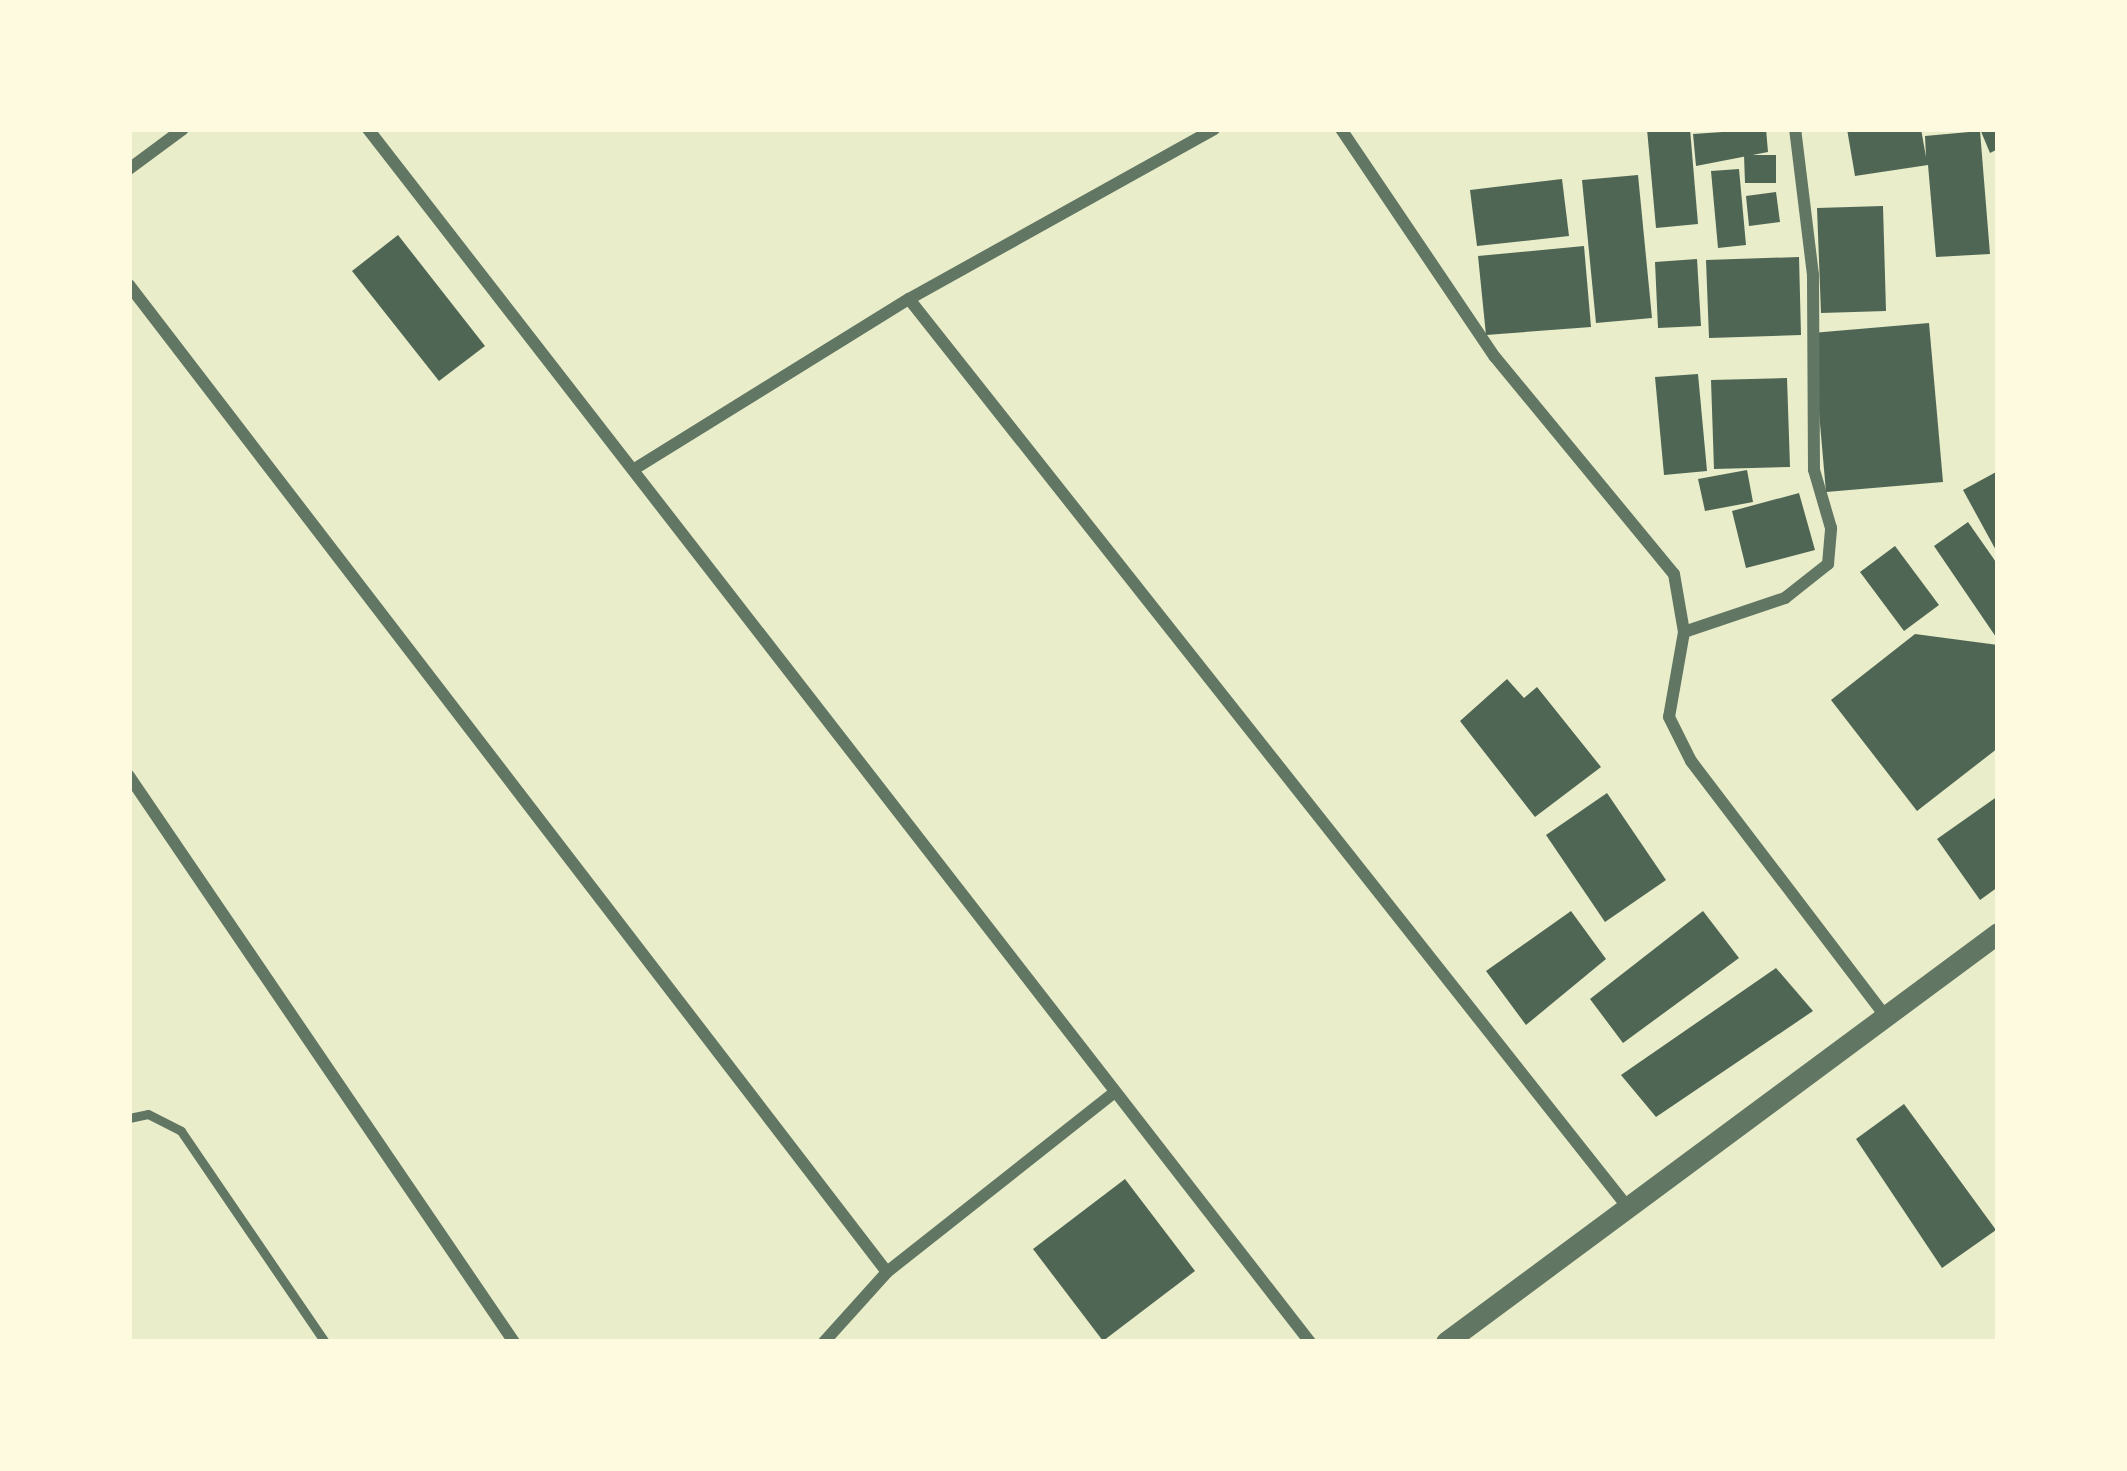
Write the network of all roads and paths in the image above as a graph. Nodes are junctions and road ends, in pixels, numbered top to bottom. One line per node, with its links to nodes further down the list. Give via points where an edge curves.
1 (183, 129): 6 (street)
2 (368, 129): 9 (street)
3 (1214, 129): 8 (street)
4 (1341, 129): 10 (street, via 1495,356 1674,574)
5 (1795, 129): 10 (street, via 1813,275 1814,470 1831,529 1828,564 1785,598)
6 (129, 169)
7 (129, 286): 17 (street)
8 (909, 299): 9 (street); 16 (street)
9 (636, 468): 14 (street)
10 (1684, 632): 13 (street, via 1669,717 1690,760)
11 (129, 776): 19 (street)
12 (1998, 933): 13 (street)
13 (1886, 1016): 16 (street)
14 (1114, 1093): 17 (street); 21 (street)
15 (129, 1118): 18 (lane, via 148,1114 181,1131)
16 (1630, 1210): 22 (street)
17 (887, 1272): 20 (street)
18 (325, 1342)
19 (514, 1342)
20 (824, 1342)
21 (1310, 1342)
22 (1446, 1342)

